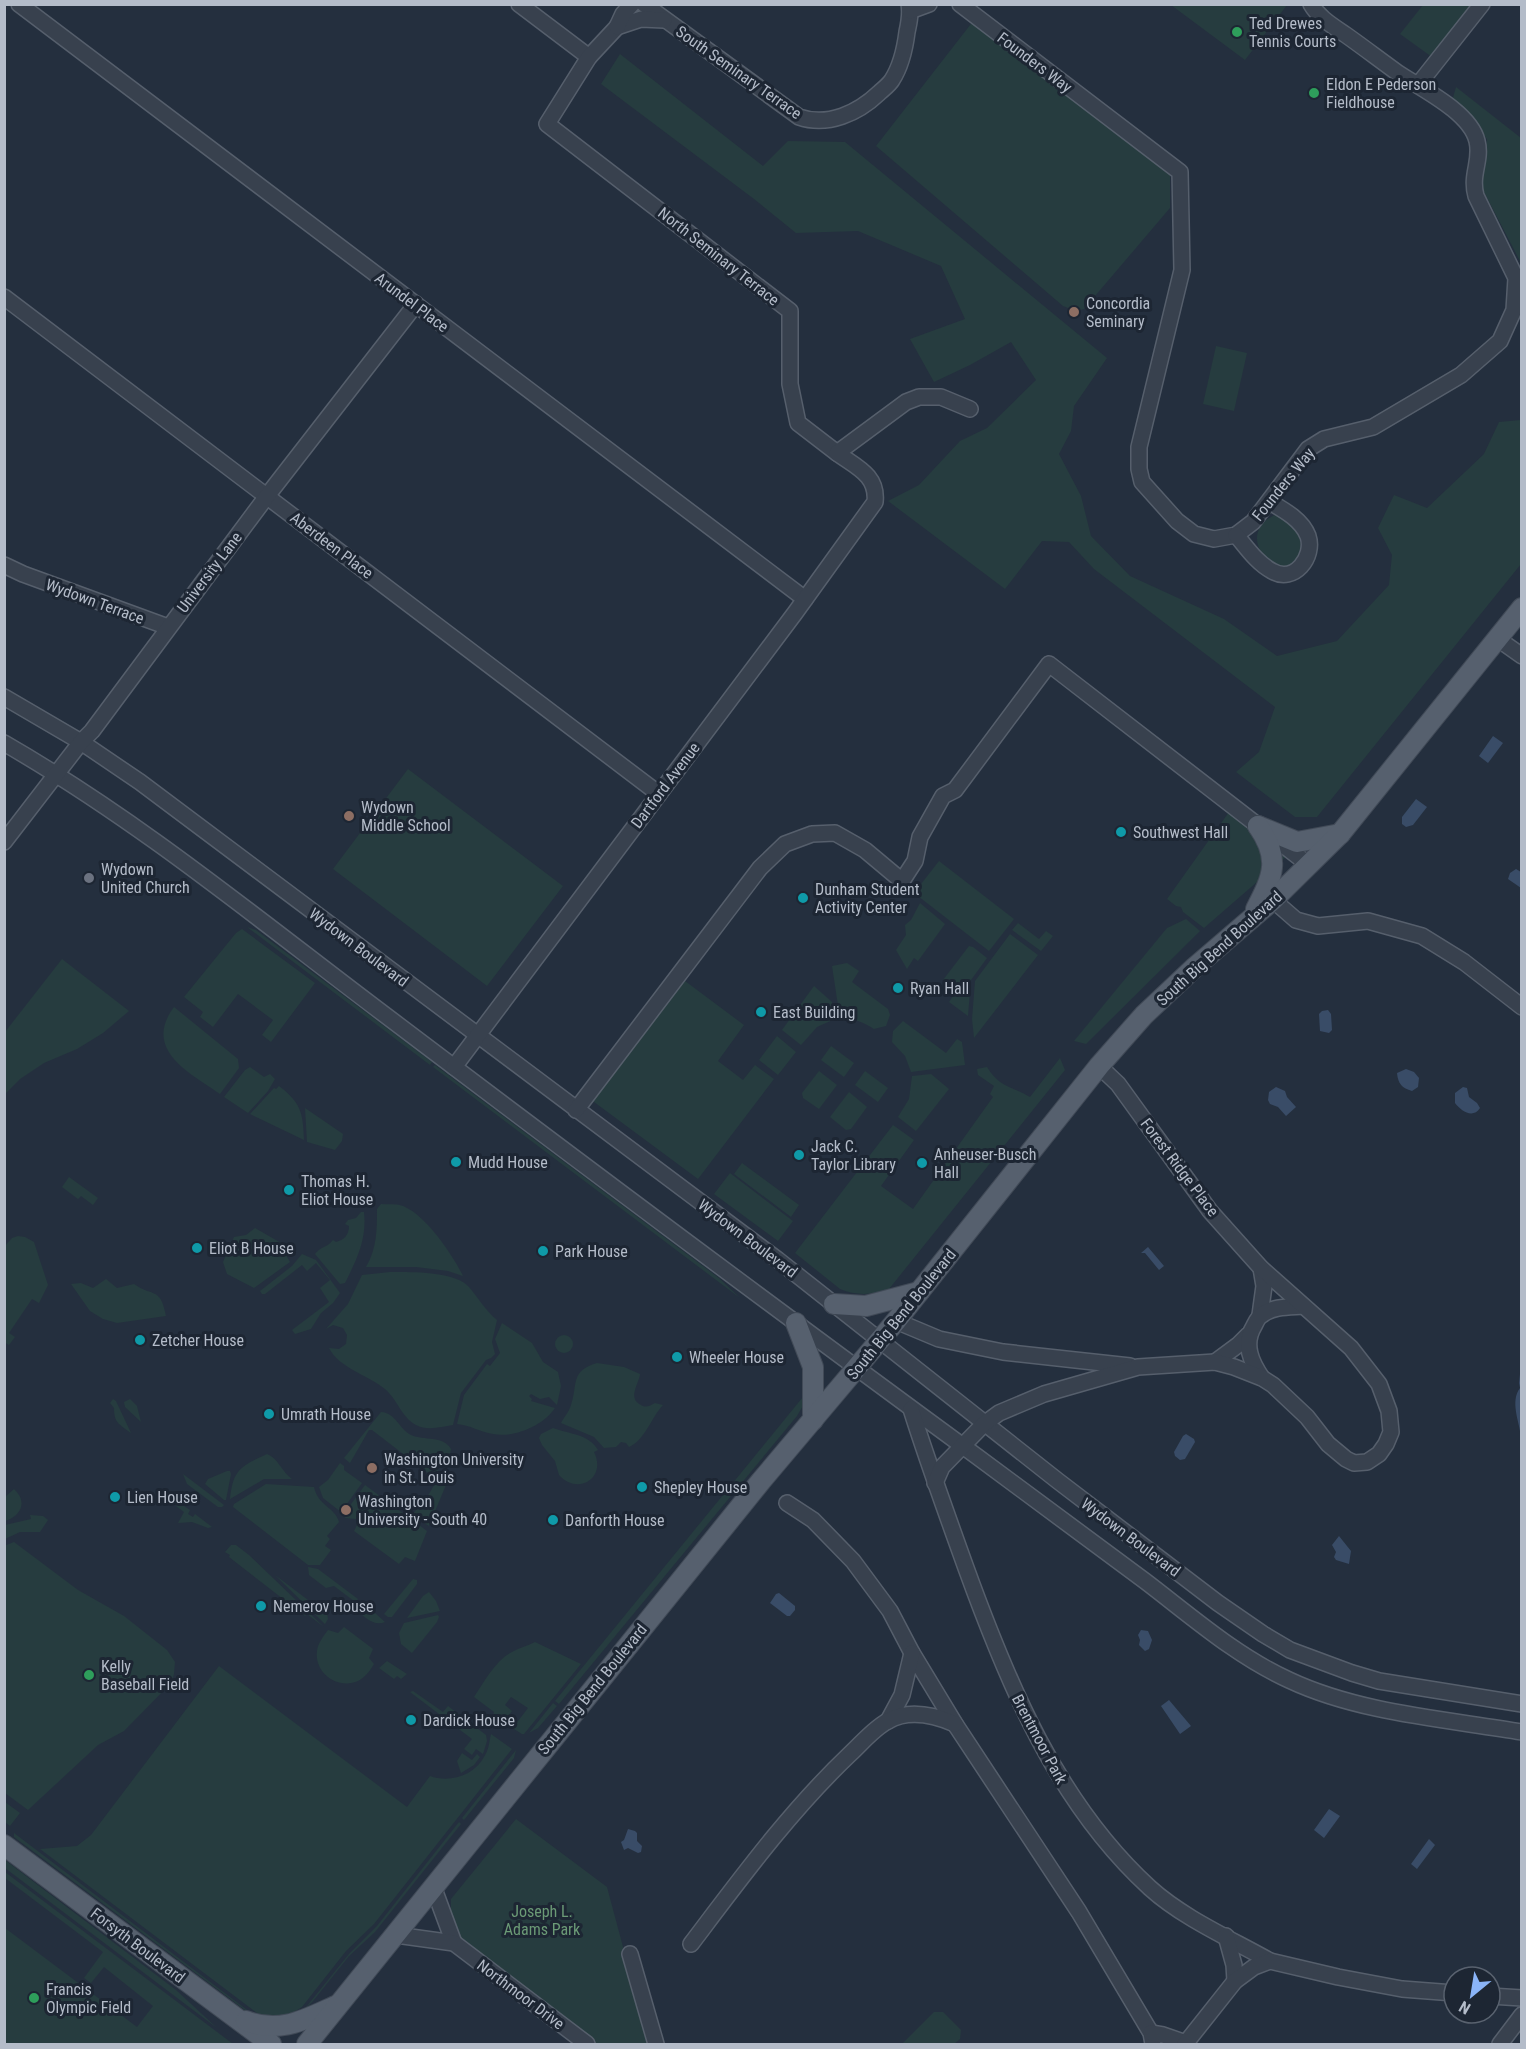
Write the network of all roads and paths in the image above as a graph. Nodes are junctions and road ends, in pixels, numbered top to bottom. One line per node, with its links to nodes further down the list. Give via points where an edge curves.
1 (19, 4): 15 (street, Arundel Place)
2 (519, 4): 12 (street)
3 (632, 4): 11 (street)
4 (644, 4): 10 (street)
5 (929, 4): 9 (street, South Seminary Terrace)
6 (960, 4): 21 (street, Founders Way, via 1180,172 1182,270 1139,447 1138,469 1142,482 1194,534 1214,539)
7 (1311, 4): 13 (street, Founders Way, via 1321,17)
8 (1482, 4): 13 (street)
9 (910, 8): 10 (street, South Seminary Terrace, via 904,50 892,81 868,104 824,121 799,117)
10 (664, 20): 11 (street, South Seminary Terrace, via 641,19)
11 (617, 27): 12 (street)
12 (589, 57): 17 (street, North Seminary Terrace, via 547,124 790,311 790,384 798,423)
13 (1418, 86): 20 (street, Founders Way, via 1454,110 1470,126 1477,141 1473,184 1516,278 1514,310 1500,341 1461,375 1372,427 1324,439 1308,449)
14 (4, 297): 18 (street, Aberdeen Place)
15 (416, 304): 18 (street, University Lane); 25 (street, Arundel Place)
16 (970, 409): 17 (street, via 941,398 919,397 906,402)
17 (837, 453): 19 (street, North Seminary Terrace, via 868,475 876,490)
18 (267, 496): 27 (street, University Lane); 34 (street, Aberdeen Place)
19 (875, 502): 25 (street, Dartford Avenue)
20 (1270, 502): 21 (street, Founders Way); 21 (street, via 1288,512 1309,537 1308,553 1297,572 1274,573 1257,561)
21 (1236, 535)
22 (4, 565): 23 (street, Wydown Terrace)
23 (23, 574): 24 (street); 27 (street, Wydown Terrace)
24 (4, 579)
25 (805, 599): 34 (street, Dartford Avenue)
26 (1521, 608): 28 (main road, South Big Bend Boulevard)
27 (168, 627): 31 (street, University Lane)
28 (1498, 639): 29 (street); 36 (main road, South Big Bend Boulevard)
29 (1521, 656)
30 (4, 697): 31 (street, Wydown Boulevard)
31 (81, 742): 33 (street, University Lane); 42 (street, Wydown Boulevard, via 140,782)
32 (4, 743): 33 (street, Wydown Boulevard)
33 (57, 773): 37 (street, University Lane); 44 (street, Wydown Boulevard, via 159,843)
34 (659, 794): 42 (street, Dartford Avenue)
35 (1258, 826): 36 (main road, via 1297,842); 38 (street); 40 (main road, via 1272,850 1273,862 1270,882); 45 (street, via 1049,664 955,790 943,796 920,837 915,861 902,881 865,850 835,833 812,834 785,844 760,868)
36 (1340, 834): 38 (main road, South Big Bend Boulevard)
37 (4, 842)
38 (1309, 865): 39 (main road, South Big Bend Boulevard)
39 (1273, 900): 40 (main road, South Big Bend Boulevard); 41 (street, via 1296,920 1318,926 1368,921 1422,936 1464,962)
40 (1252, 918): 43 (main road, South Big Bend Boulevard, via 1144,1016)
41 (1521, 1007)
42 (476, 1035): 44 (street, Dartford Avenue); 45 (street, Wydown Boulevard)
43 (1099, 1066): 46 (street, Forest Ridge Place, via 1118,1084 1210,1211); 47 (main road, South Big Bend Boulevard)
44 (454, 1067): 52 (street, Wydown Boulevard)
45 (576, 1110): 48 (street, Wydown Boulevard)
46 (1261, 1268): 49 (street, Forest Ridge Place); 50 (street, via 1264,1286)
47 (919, 1292): 48 (main road, via 866,1306); 51 (main road, South Big Bend Boulevard)
48 (834, 1304): 54 (street, Wydown Boulevard)
49 (1303, 1306): 50 (street, via 1271,1310); 58 (street, Forest Ridge Place, via 1351,1348 1379,1384 1389,1411 1391,1432 1386,1444 1367,1462 1346,1459 1307,1417)
50 (1260, 1316): 53 (street)
51 (896, 1322): 54 (main road, South Big Bend Boulevard); 56 (street, Forest Ridge Place, via 939,1339 1003,1352)
52 (796, 1323): 57 (street, Wydown Boulevard); 60 (main road, via 813,1367)
53 (1248, 1335): 55 (street); 58 (street, Forest Ridge Place, via 1250,1355)
54 (880, 1339): 57 (main road, South Big Bend Boulevard); 61 (street, Wydown Boulevard)
55 (1215, 1362): 56 (street, Forest Ridge Place); 58 (street, Forest Ridge Place)
56 (1138, 1367): 61 (street, Forest Ridge Place, via 1036,1397)
57 (856, 1369): 59 (street, Wydown Boulevard); 60 (main road, South Big Bend Boulevard)
58 (1262, 1378)
59 (911, 1409): 62 (street, Wydown Boulevard); 63 (street, Brentmoor Park)
60 (813, 1420): 71 (main road, South Big Bend Boulevard)
61 (984, 1424): 62 (street, Forest Ridge Place); 66 (street, Wydown Boulevard, via 1218,1603 1290,1650 1379,1681)
62 (963, 1446): 63 (street, via 942,1467); 69 (street, Wydown Boulevard, via 1207,1629 1289,1680 1359,1704)
63 (935, 1483): 73 (street, Brentmoor Park, via 1006,1675 1052,1765 1104,1841 1152,1889)
64 (787, 1503): 65 (street, via 813,1520 853,1561 890,1611)
65 (912, 1653): 67 (street, via 902,1695); 68 (street)
66 (1521, 1704)
67 (888, 1721): 68 (street, via 905,1715 925,1715); 75 (street, via 822,1780)
68 (955, 1724): 85 (street, via 1079,1912)
69 (1521, 1732)
70 (4, 1845): 84 (main road, Forsyth Boulevard)
71 (434, 1888): 72 (main road, South Big Bend Boulevard); 74 (street)
72 (396, 1935): 74 (street, Northmoor Drive); 82 (main road, South Big Bend Boulevard)
73 (1226, 1936): 77 (street, Brentmoor Park); 78 (street)
74 (454, 1943): 90 (street, Northmoor Drive)
75 (691, 1944)
76 (630, 1954): 91 (street)
77 (1270, 1961): 78 (street); 79 (street, Brentmoor Park, via 1380,1985)
78 (1235, 1981): 92 (street)
79 (1442, 1992)
80 (1502, 1997): 81 (street)
81 (1521, 1998)
82 (340, 2003): 84 (main road, via 279,2026 265,2027); 88 (main road, South Big Bend Boulevard); 89 (main road)
83 (1521, 2015): 93 (street)
84 (235, 2017): 86 (main road); 87 (main road, Forsyth Boulevard)
85 (1152, 2039): 92 (street, via 1163,2035)
86 (251, 2044)
87 (271, 2044)
88 (307, 2044)
89 (326, 2044)
90 (587, 2044)
91 (656, 2044)
92 (1185, 2044)
93 (1500, 2044)

